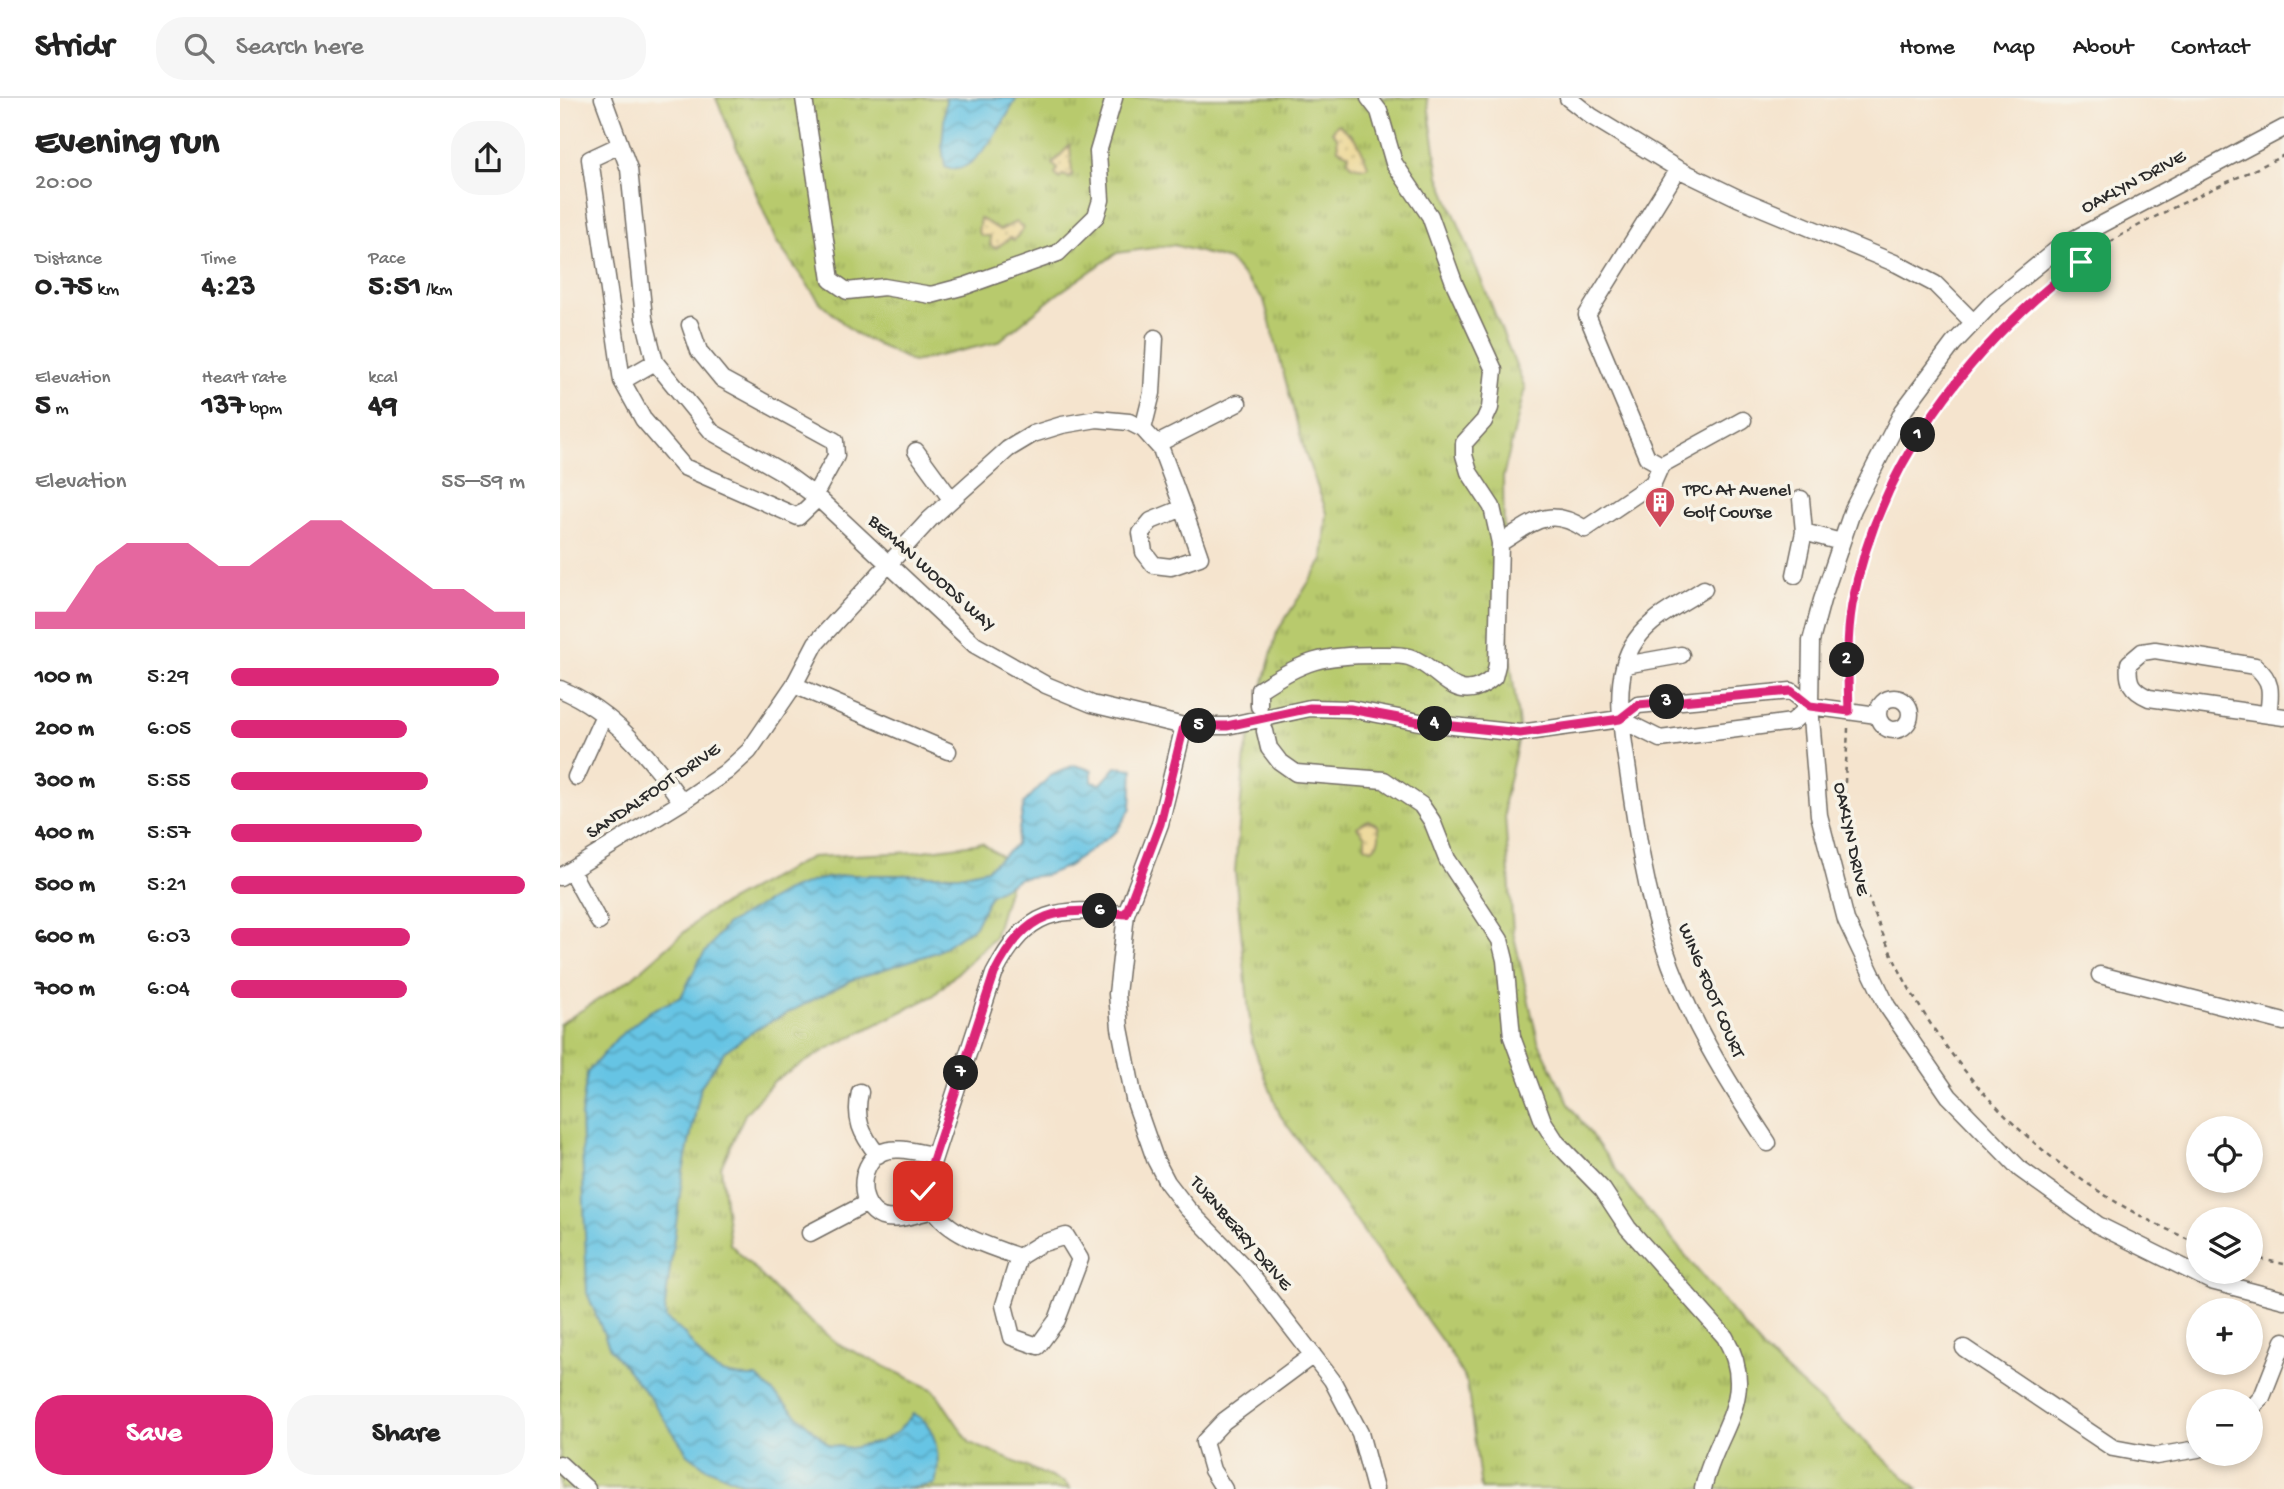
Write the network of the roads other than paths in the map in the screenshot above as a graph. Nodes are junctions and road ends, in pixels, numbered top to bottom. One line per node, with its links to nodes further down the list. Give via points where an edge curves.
1 (603, 98): 7 (street, BEMAN WOODS WAY)
2 (804, 98): 3 (street, via 831,280 847,291 884,287 931,295 1058,253 1087,228 1101,200 1098,152)
3 (1115, 98)
4 (1370, 98): 26 (street, via 1379,111 1394,163 1430,216 1455,285 1489,355 1494,387 1490,408 1464,443 1464,456 1492,507)
5 (1568, 98): 8 (street)
6 (2284, 128): 9 (street, OAKLYN DRIVE, via 2062,246)
7 (620, 145): 12 (street, BEMAN WOODS WAY, via 629,170 644,318); 13 (street, via 590,159)
8 (1678, 169): 9 (street, via 1897,264 1935,284); 19 (street, via 1587,315 1647,457)
9 (1973, 322): 25 (street, OAKLYN DRIVE, via 1903,411)
10 (690, 325): 20 (street, via 699,351 722,379 835,441 836,456)
11 (1155, 338): 16 (street, via 1152,393)
12 (655, 362): 13 (street); 20 (street, BEMAN WOODS WAY, via 712,432)
13 (622, 381): 20 (street, via 643,419 684,467 798,517)
14 (1238, 403): 17 (street)
15 (1744, 420): 19 (street)
16 (1143, 429): 17 (street); 21 (street, SANDALFOOT DRIVE, via 1129,422 1097,419 1033,434 1008,449)
17 (1157, 444): 23 (street)
18 (916, 451): 21 (street)
19 (1661, 465): 26 (street, via 1653,483 1585,529 1571,519 1542,517)
20 (816, 497): 27 (street, BEMAN WOODS WAY)
21 (951, 499): 27 (street, SANDALFOOT DRIVE)
22 (1801, 499): 24 (street)
23 (1183, 508)
24 (1804, 532): 25 (street); 28 (street)
25 (1841, 542): 35 (street, OAKLYN DRIVE, via 1811,642)
26 (1500, 544): 34 (street, via 1497,665 1486,684 1454,688 1410,657 1328,656 1259,691)
27 (887, 564): 32 (street, SANDALFOOT DRIVE, via 816,643); 40 (street, BEMAN WOODS WAY, via 975,645 1046,685 1092,704)
28 (1795, 575)
29 (1704, 589): 31 (street, via 1655,620 1635,640)
30 (1681, 655): 31 (street)
31 (1625, 665): 39 (street, WING FOOT COURT)
32 (794, 685): 42 (street); 44 (street, SANDALFOOT DRIVE, via 749,751)
33 (560, 689): 36 (street)
34 (1259, 706)
35 (1810, 706): 37 (street, BEMAN WOODS WAY); 39 (street, BEMAN WOODS WAY, via 1791,691 1638,705); 39 (street, via 1792,722 1660,739); 58 (street, OAKLYN DRIVE, via 1819,814 1846,920 1886,1006 1949,1096 2020,1169 2098,1225 2211,1281)
36 (604, 715): 43 (street); 44 (street, via 653,761)
37 (1877, 715)
38 (2276, 716): 38 (street, via 2149,698 2135,692 2127,679 2129,663 2142,652 2155,650 2255,666 2268,676)
39 (1620, 719): 40 (street, BEMAN WOODS WAY, via 1520,733 1350,709 1310,708 1227,726); 51 (street, WING FOOT COURT, via 1639,853 1664,947 1727,1082)
40 (1184, 726): 46 (street, TURNBERRY DRIVE, via 1160,824)
41 (1265, 731): 68 (street, via 1269,748 1296,773 1384,780 1421,805 1447,859 1490,919 1506,960 1512,1037 1543,1121 1556,1143 1603,1190 1628,1227 1735,1353 1739,1394)
42 (948, 751)
43 (576, 777)
44 (682, 802): 45 (street, SANDALFOOT DRIVE)
45 (565, 874): 47 (street)
46 (1126, 914): 53 (street, via 1084,910 1050,914 1028,926 1010,944 994,974); 61 (street, TURNBERRY DRIVE, via 1117,994 1120,1028 1134,1099 1155,1159 1187,1208 1247,1270)
47 (599, 922)
48 (2100, 975): 49 (street)
49 (2284, 1022)
50 (860, 1092): 52 (street, via 857,1121)
51 (1768, 1143)
52 (878, 1155): 53 (street, via 904,1150); 54 (street, via 863,1181)
53 (934, 1156): 55 (street, via 923,1191)
54 (867, 1203): 55 (street, via 882,1217); 56 (street)
55 (930, 1211): 57 (street, via 968,1238)
56 (810, 1233)
57 (1018, 1257): 57 (street, via 1004,1305 1012,1337 1038,1346 1057,1320 1080,1259 1066,1236)
58 (2284, 1300)
59 (2284, 1341): 62 (street)
60 (1964, 1348): 63 (street, via 2113,1448 2156,1456)
61 (1314, 1355): 66 (street, via 1224,1421 1204,1443); 67 (street, TURNBERRY DRIVE, via 1360,1433)
62 (2263, 1394)
63 (2186, 1451)
64 (560, 1464): 65 (street)
65 (587, 1489)
66 (1224, 1489)
67 (1375, 1489)
68 (1703, 1489)

